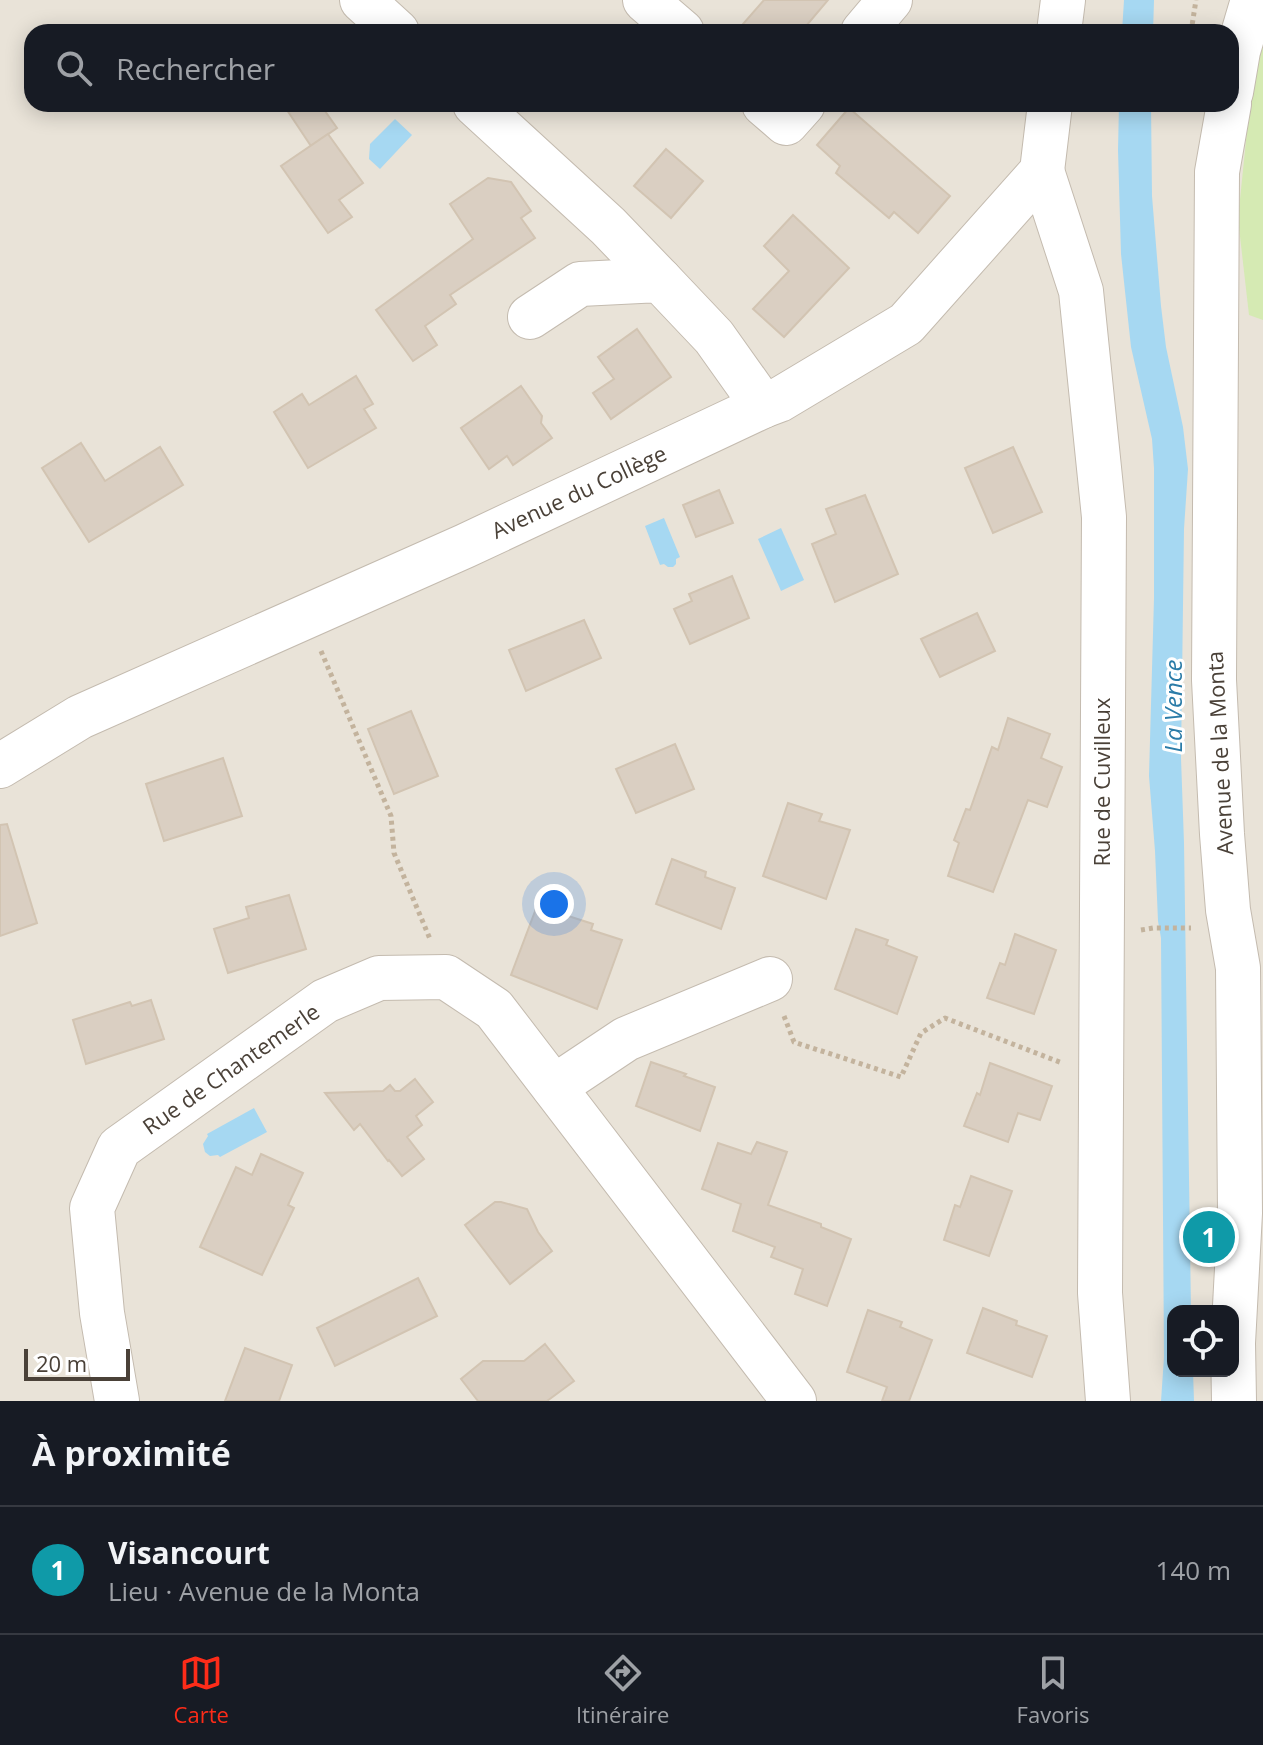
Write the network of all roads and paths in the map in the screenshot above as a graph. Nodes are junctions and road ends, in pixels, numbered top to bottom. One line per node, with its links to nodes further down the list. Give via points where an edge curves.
1 (362, 0): 7 (street)
2 (645, 0): 8 (street)
3 (890, 0): 9 (street)
4 (1063, 0): 10 (street)
5 (1196, 0): 11 (path)
6 (1253, 0): 12 (street)
7 (388, 24)
8 (673, 24)
9 (870, 24)
10 (1060, 24)
11 (1192, 24)
12 (1239, 48)
13 (484, 112): 19 (street)
14 (773, 112): 15 (street, via 786,123)
15 (796, 112)
16 (1049, 112): 18 (street)
17 (1228, 112): 30 (street, Avenue de la Monta, via 1217,172 1214,680)
18 (1042, 171): 21 (street, Avenue du Collège, via 906,324); 28 (street, Rue de Cuvilleux, via 1081,291 1104,517)
19 (660, 280): 20 (street, via 580,284); 21 (street, via 714,337)
20 (530, 317)
21 (763, 406): 23 (street, Avenue du Collège, via 80,717)
22 (321, 653): 26 (path, via 391,816 394,853)
23 (0, 766)
24 (1153, 928): 25 (path)
25 (1192, 929)
26 (446, 977): 29 (street, via 494,1009); 31 (street, Rue de Chantemerle, via 379,978 325,1001 119,1148 92,1208)
27 (770, 979): 28 (path, via 794,1042 901,1077 921,1033 945,1018); 29 (street, via 626,1039)
28 (1101, 1078): 33 (street, Rue de Cuvilleux, via 1100,1293)
29 (554, 1087): 32 (street)
30 (1252, 1212): 34 (street, Avenue de la Monta, via 1233,1343)
31 (117, 1401)
32 (794, 1401)
33 (1108, 1401)
34 (1234, 1401)

